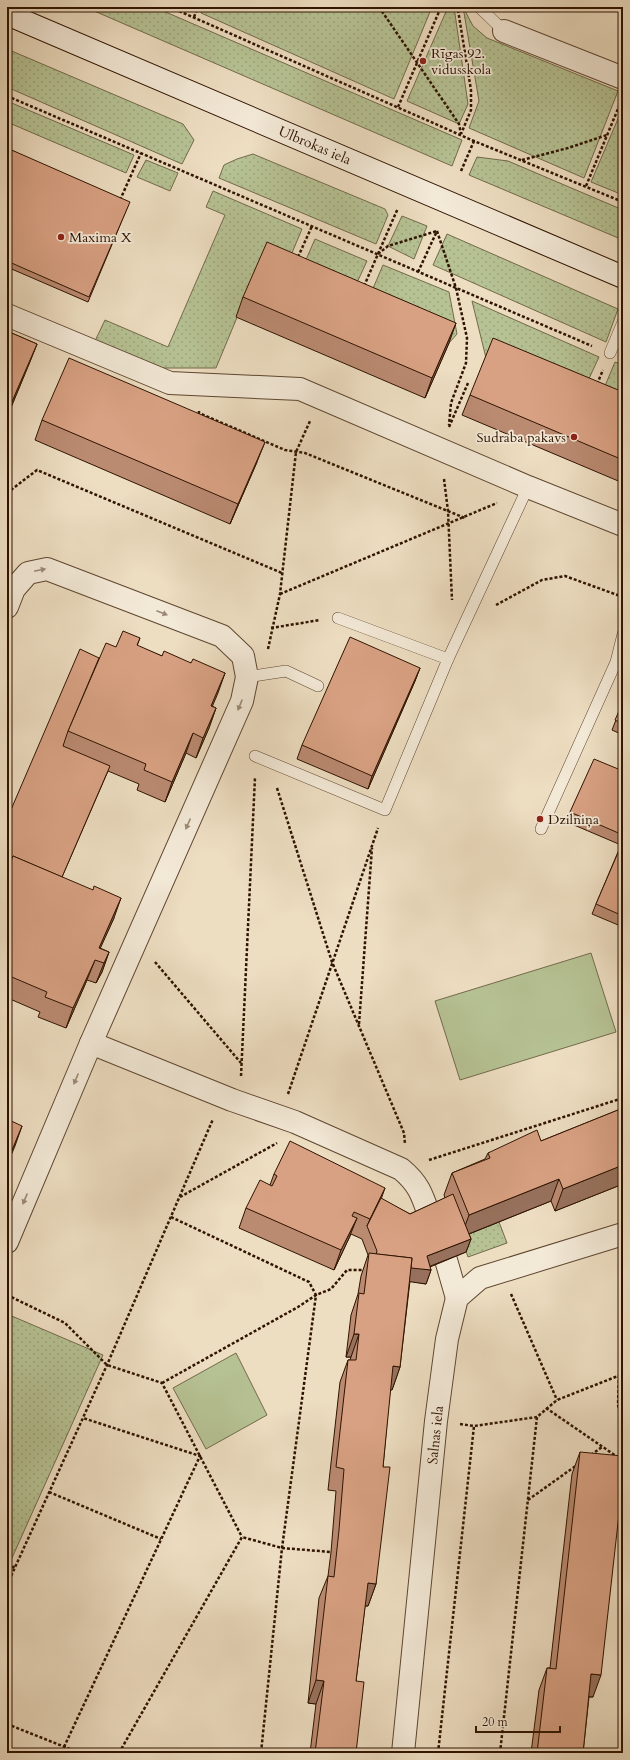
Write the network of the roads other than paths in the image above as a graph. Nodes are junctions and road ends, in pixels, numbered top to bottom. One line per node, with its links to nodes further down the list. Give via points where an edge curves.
1 (479, 7): 3 (lane)
2 (7, 14): 5 (street, Ulbrokas iela)
3 (504, 31): 4 (street)
4 (623, 78)
5 (623, 277)
6 (7, 315): 9 (street, via 170,383 300,389)
7 (623, 322): 8 (lane)
8 (610, 353)
9 (528, 487): 10 (street); 14 (lane)
10 (623, 525)
11 (7, 607): 15 (street, one-way to 15, via 14,589 28,573 47,569 222,636 243,656)
12 (338, 618): 14 (lane)
13 (623, 634): 18 (lane, via 616,662)
14 (448, 659): 17 (lane, via 385,810)
15 (247, 677): 16 (lane, via 286,671); 19 (street, one-way to 19, via 242,701)
16 (318, 686)
17 (255, 756)
18 (541, 829)
19 (91, 1043): 20 (street, via 280,1117 401,1169 413,1179 421,1191); 22 (street, one-way to 22)
20 (429, 1215)
21 (623, 1234): 24 (street, via 480,1278)
22 (7, 1242)
23 (446, 1260): 24 (street)
24 (457, 1298): 25 (street, Salnas iela, via 446,1338 436,1421)
25 (403, 1753)

